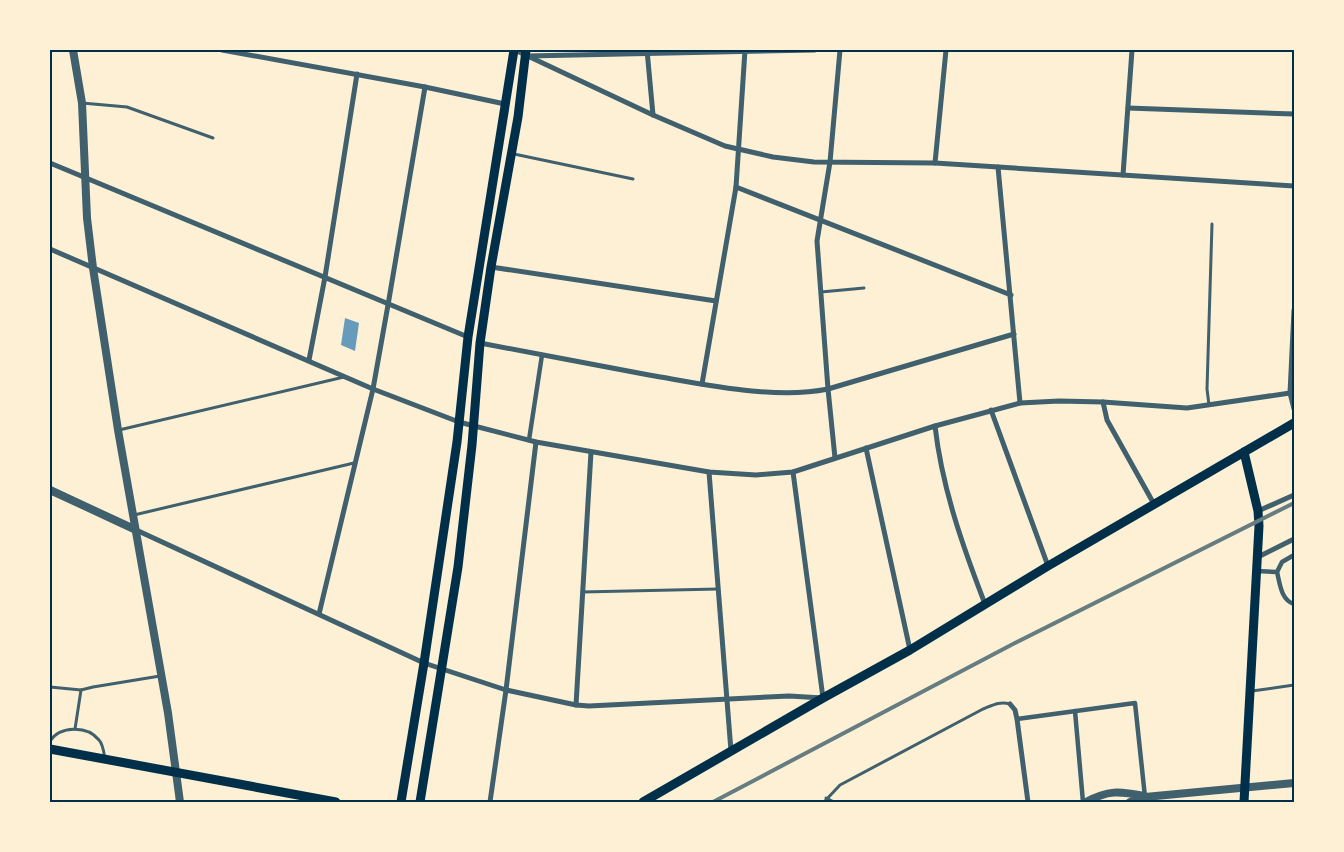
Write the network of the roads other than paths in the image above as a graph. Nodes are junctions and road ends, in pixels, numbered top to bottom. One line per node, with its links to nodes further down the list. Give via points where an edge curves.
1 (73, 50): 15 (street)
2 (222, 50): 12 (street)
3 (261, 50): 12 (street)
4 (514, 50): 11 (street); 16 (main road)
5 (815, 50): 9 (street)
6 (840, 50): 23 (street)
7 (946, 50): 25 (street)
8 (1132, 50): 17 (street)
9 (745, 51): 10 (street); 21 (street)
10 (647, 52): 11 (street); 19 (street)
11 (526, 53): 19 (street); 22 (main road)
12 (262, 57): 13 (street)
13 (357, 74): 14 (street); 37 (street)
14 (425, 87): 16 (street); 42 (street)
15 (82, 103): 20 (lane, via 127,107); 28 (street)
16 (505, 104): 45 (main road)
17 (1128, 108): 18 (street); 27 (street)
18 (1294, 114)
19 (653, 115): 21 (street)
20 (213, 138)
21 (740, 150): 23 (street, via 773,158); 30 (street)
22 (510, 153): 29 (lane); 35 (main road)
23 (830, 162): 25 (street); 32 (street)
24 (50, 163): 28 (street)
25 (935, 163): 26 (street)
26 (998, 166): 27 (street); 40 (street)
27 (1123, 176): 31 (street)
28 (85, 178): 36 (street); 37 (street)
29 (633, 179)
30 (736, 186): 32 (street); 41 (street)
31 (1294, 186)
32 (820, 220): 39 (street, via 817,241); 40 (street)
33 (1212, 224): 56 (lane)
34 (50, 249): 36 (street)
35 (491, 267): 41 (street); 46 (main road)
36 (93, 268): 48 (street); 63 (street)
37 (325, 277): 42 (street); 48 (street)
38 (864, 288): 39 (lane)
39 (820, 292): 51 (street)
40 (1011, 295): 44 (street)
41 (716, 302): 50 (street)
42 (388, 305): 45 (street); 52 (street)
43 (1294, 310): 53 (street)
44 (1014, 334): 51 (street); 55 (street)
45 (468, 337): 59 (main road)
46 (480, 343): 47 (street); 61 (main road)
47 (542, 355): 50 (street); 64 (street)
48 (309, 360): 49 (street)
49 (344, 377): 52 (street); 63 (lane)
50 (702, 384): 51 (street, via 766,392)
51 (828, 388): 69 (street)
52 (373, 389): 59 (street); 70 (street)
53 (1290, 393): 56 (street); 57 (street)
54 (1103, 402): 55 (street); 56 (street, via 1187,408); 75 (street, via 1107,420)
55 (1020, 403): 58 (street)
56 (1209, 406)
57 (1294, 409)
58 (991, 410): 62 (street); 82 (street)
59 (459, 422): 61 (street); 91 (main road)
60 (1294, 423): 68 (main road)
61 (474, 426): 64 (street); 92 (main road, via 458,567)
62 (935, 426): 66 (street); 87 (street, via 946,487)
63 (118, 430): 77 (street)
64 (529, 440): 65 (street)
65 (536, 442): 67 (street); 97 (street)
66 (866, 448): 69 (street); 90 (street)
67 (591, 452): 71 (street); 86 (street)
68 (1244, 452): 75 (main road); 76 (main road)
69 (835, 458): 72 (street)
70 (354, 462): 77 (lane); 89 (street)
71 (709, 472): 72 (street, via 756,475); 85 (street)
72 (793, 472): 99 (street)
73 (50, 490): 78 (street)
74 (1294, 495): 76 (street)
75 (1154, 504): 82 (main road)
76 (1258, 511): 81 (main road)
77 (132, 516): 78 (street)
78 (134, 529): 89 (street); 93 (street)
79 (1294, 540): 81 (street)
80 (1294, 555): 84 (street, via 1282,562)
81 (1258, 557): 83 (main road)
82 (1048, 566): 87 (main road)
83 (1257, 571): 84 (street); 98 (main road)
84 (1277, 572): 88 (street, via 1285,599)
85 (718, 589): 86 (lane); 100 (street)
86 (582, 592): 102 (street)
87 (985, 604): 90 (main road)
88 (1294, 604)
89 (319, 614): 91 (street)
90 (910, 650): 99 (main road)
91 (424, 662): 92 (street); 117 (main road)
92 (441, 668): 97 (street); 118 (main road)
93 (161, 676): 96 (lane); 110 (street)
94 (1294, 685): 98 (lane)
95 (50, 687): 96 (lane)
96 (81, 690): 105 (lane)
97 (506, 690): 102 (street); 119 (street)
98 (1251, 692): 112 (main road)
99 (823, 698): 100 (street); 108 (main road)
100 (727, 699): 102 (street); 108 (street)
101 (1010, 704): 104 (street); 114 (lane, via 996,703 983,709 840,786)
102 (576, 705)
103 (1075, 711): 104 (street); 113 (street, via 1135,703); 123 (street)
104 (1017, 719): 122 (street)
105 (75, 729): 106 (lane, via 62,730); 109 (lane, via 91,733 99,740)
106 (50, 741)
107 (50, 749): 109 (main road)
108 (731, 751): 120 (main road)
109 (105, 759): 110 (main road)
110 (176, 772): 115 (street); 116 (main road)
111 (1294, 783): 112 (street)
112 (1246, 788): 113 (street); 125 (main road)
113 (1145, 797): 123 (street, via 1123,792 1100,794); 124 (street)
114 (825, 800): 121 (lane)
115 (180, 802)
116 (336, 802)
117 (401, 802)
118 (420, 802)
119 (490, 802)
120 (643, 802)
121 (834, 802)
122 (1028, 802)
123 (1084, 802)
124 (1130, 802)
125 (1244, 802)

